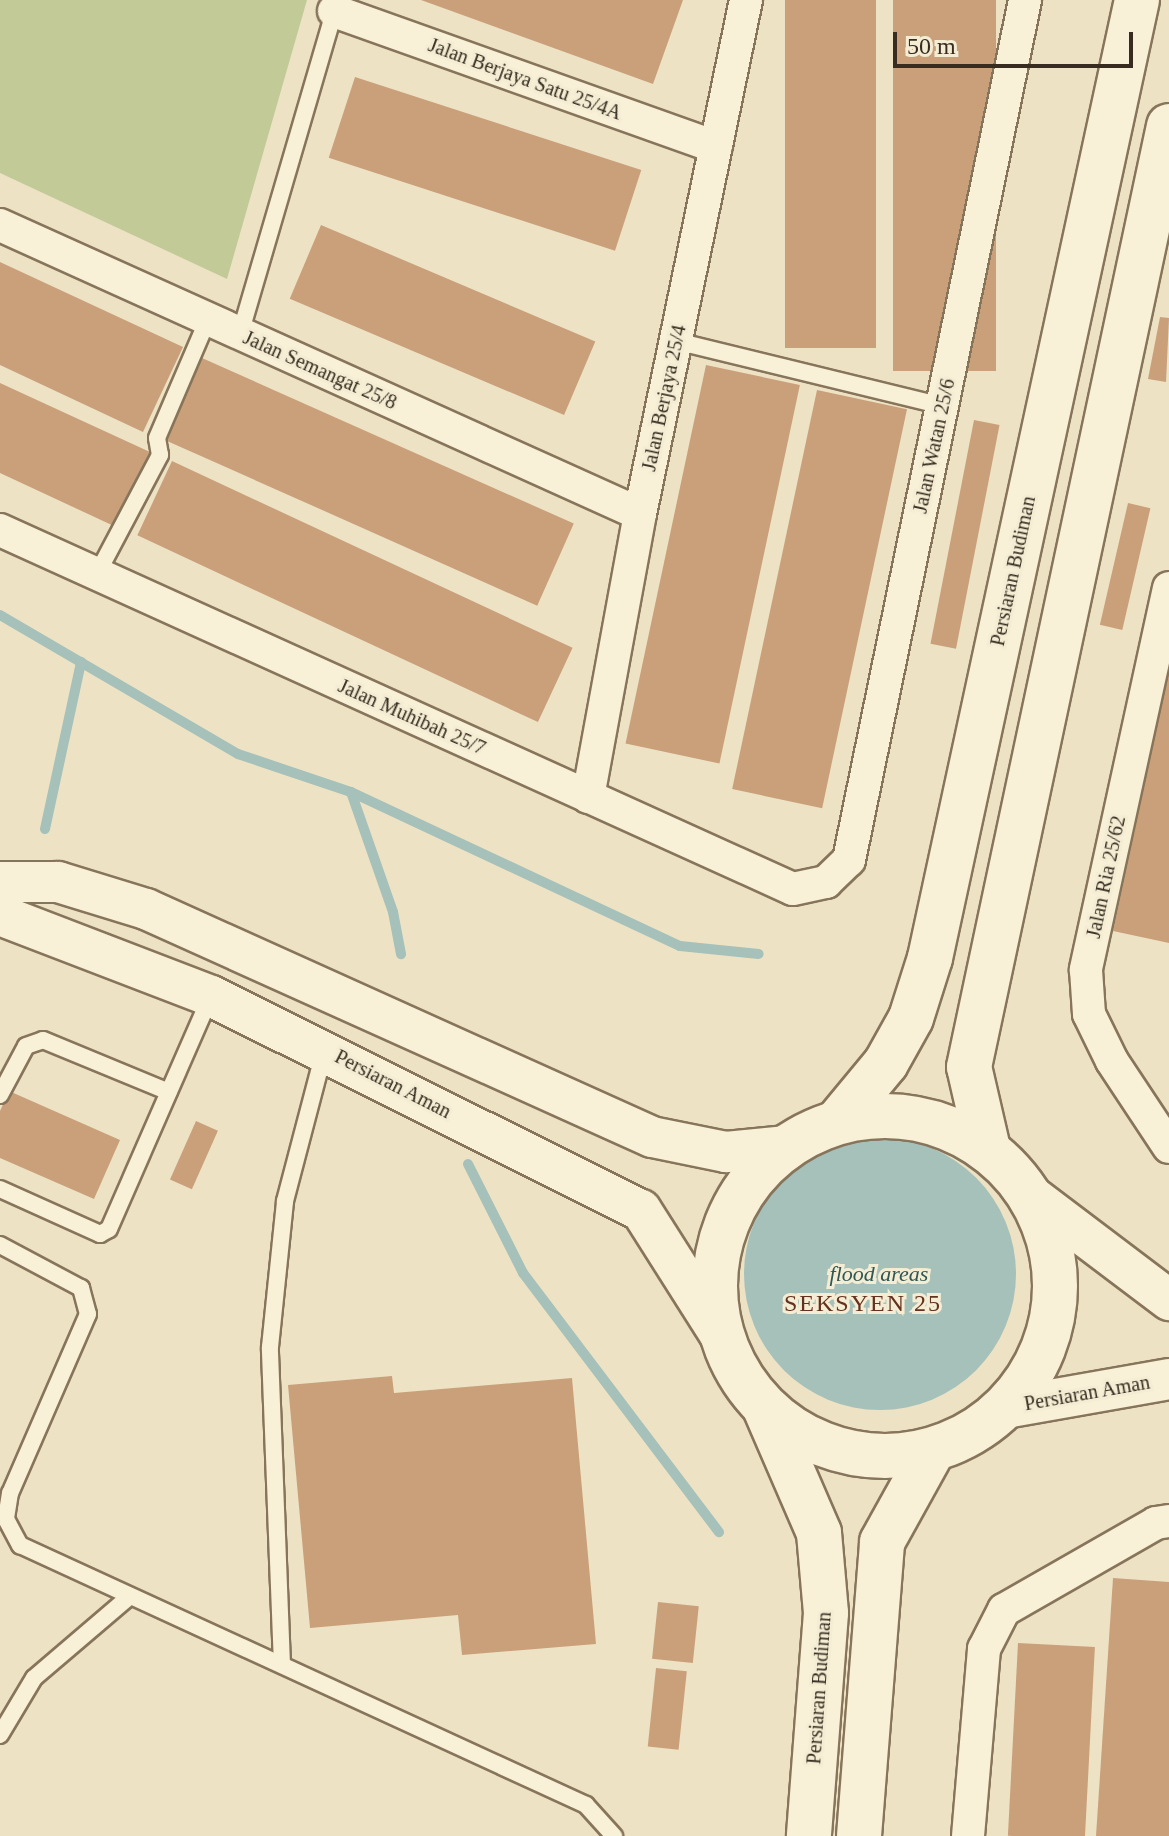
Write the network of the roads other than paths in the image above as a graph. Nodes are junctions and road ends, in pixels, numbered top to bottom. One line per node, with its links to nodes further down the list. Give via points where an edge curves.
1 (746, 0): 6 (street, Jalan Berjaya 25/4)
2 (1025, 0): 11 (street, Jalan Watan 25/6)
3 (1137, 0): 24 (main road, Persiaran Budiman, via 930,958 911,1018 886,1063)
4 (336, 6): 6 (street, Jalan Berjaya Satu 25/4A); 9 (lane)
5 (1169, 126): 27 (main road, via 969,1067)
6 (716, 147): 10 (street, Jalan Berjaya 25/4)
7 (0, 225): 8 (street, Jalan Semangat 25/8)
8 (208, 319): 9 (street, Jalan Semangat 25/8); 14 (lane, via 157,438 160,455)
9 (240, 334): 12 (street, Jalan Semangat 25/8)
10 (676, 341): 11 (lane); 12 (street, Jalan Berjaya 25/4)
11 (942, 406): 18 (street, Jalan Watan 25/6, via 849,860)
12 (640, 514): 16 (street, Jalan Berjaya 25/4)
13 (0, 530): 14 (street, Jalan Muhibah 25/7)
14 (97, 574): 16 (street, Jalan Muhibah 25/7)
15 (1169, 588): 26 (street, Jalan Ria 25/62, via 1086,970 1089,1014 1112,1061)
16 (588, 797): 18 (street, Jalan Muhibah 25/7, via 793,889)
17 (0, 882): 25 (street, via 58,882 146,909 652,1137 726,1152)
18 (826, 882)
19 (0, 915): 20 (street, Persiaran Aman)
20 (211, 996): 21 (street, Persiaran Aman); 22 (lane)
21 (325, 1049): 32 (street, Persiaran Aman, via 641,1210); 39 (lane, via 285,1201 270,1347)
22 (169, 1092): 23 (lane, via 43,1040 26,1046); 28 (lane, via 109,1229 100,1234)
23 (0, 1095)
24 (838, 1121): 25 (main road); 27 (main road, via 890,1115 942,1124)
25 (785, 1146): 32 (main road, via 746,1183 722,1230 713,1283)
26 (1169, 1147)
27 (988, 1149): 29 (main road)
28 (0, 1189)
29 (1029, 1194): 31 (street); 35 (main road, via 1052,1248 1056,1305 1039,1361)
30 (0, 1245): 38 (lane, via 81,1288 88,1314 10,1493 6,1519 20,1545)
31 (1169, 1300)
32 (721, 1336): 34 (main road, via 738,1375)
33 (1169, 1379): 35 (street, Persiaran Aman)
34 (765, 1408): 36 (main road, via 801,1435 843,1451 888,1457); 42 (main road, Persiaran Budiman, via 819,1533 826,1613)
35 (1005, 1408): 36 (main road, via 972,1434)
36 (933, 1450): 43 (main road, via 882,1542)
37 (1169, 1521): 44 (street, via 1156,1523 1004,1610 984,1649)
38 (129, 1597): 39 (lane); 40 (lane, via 34,1678)
39 (282, 1665): 41 (lane, via 586,1805)
40 (0, 1735)
41 (614, 1836)
42 (809, 1836)
43 (859, 1836)
44 (968, 1836)

